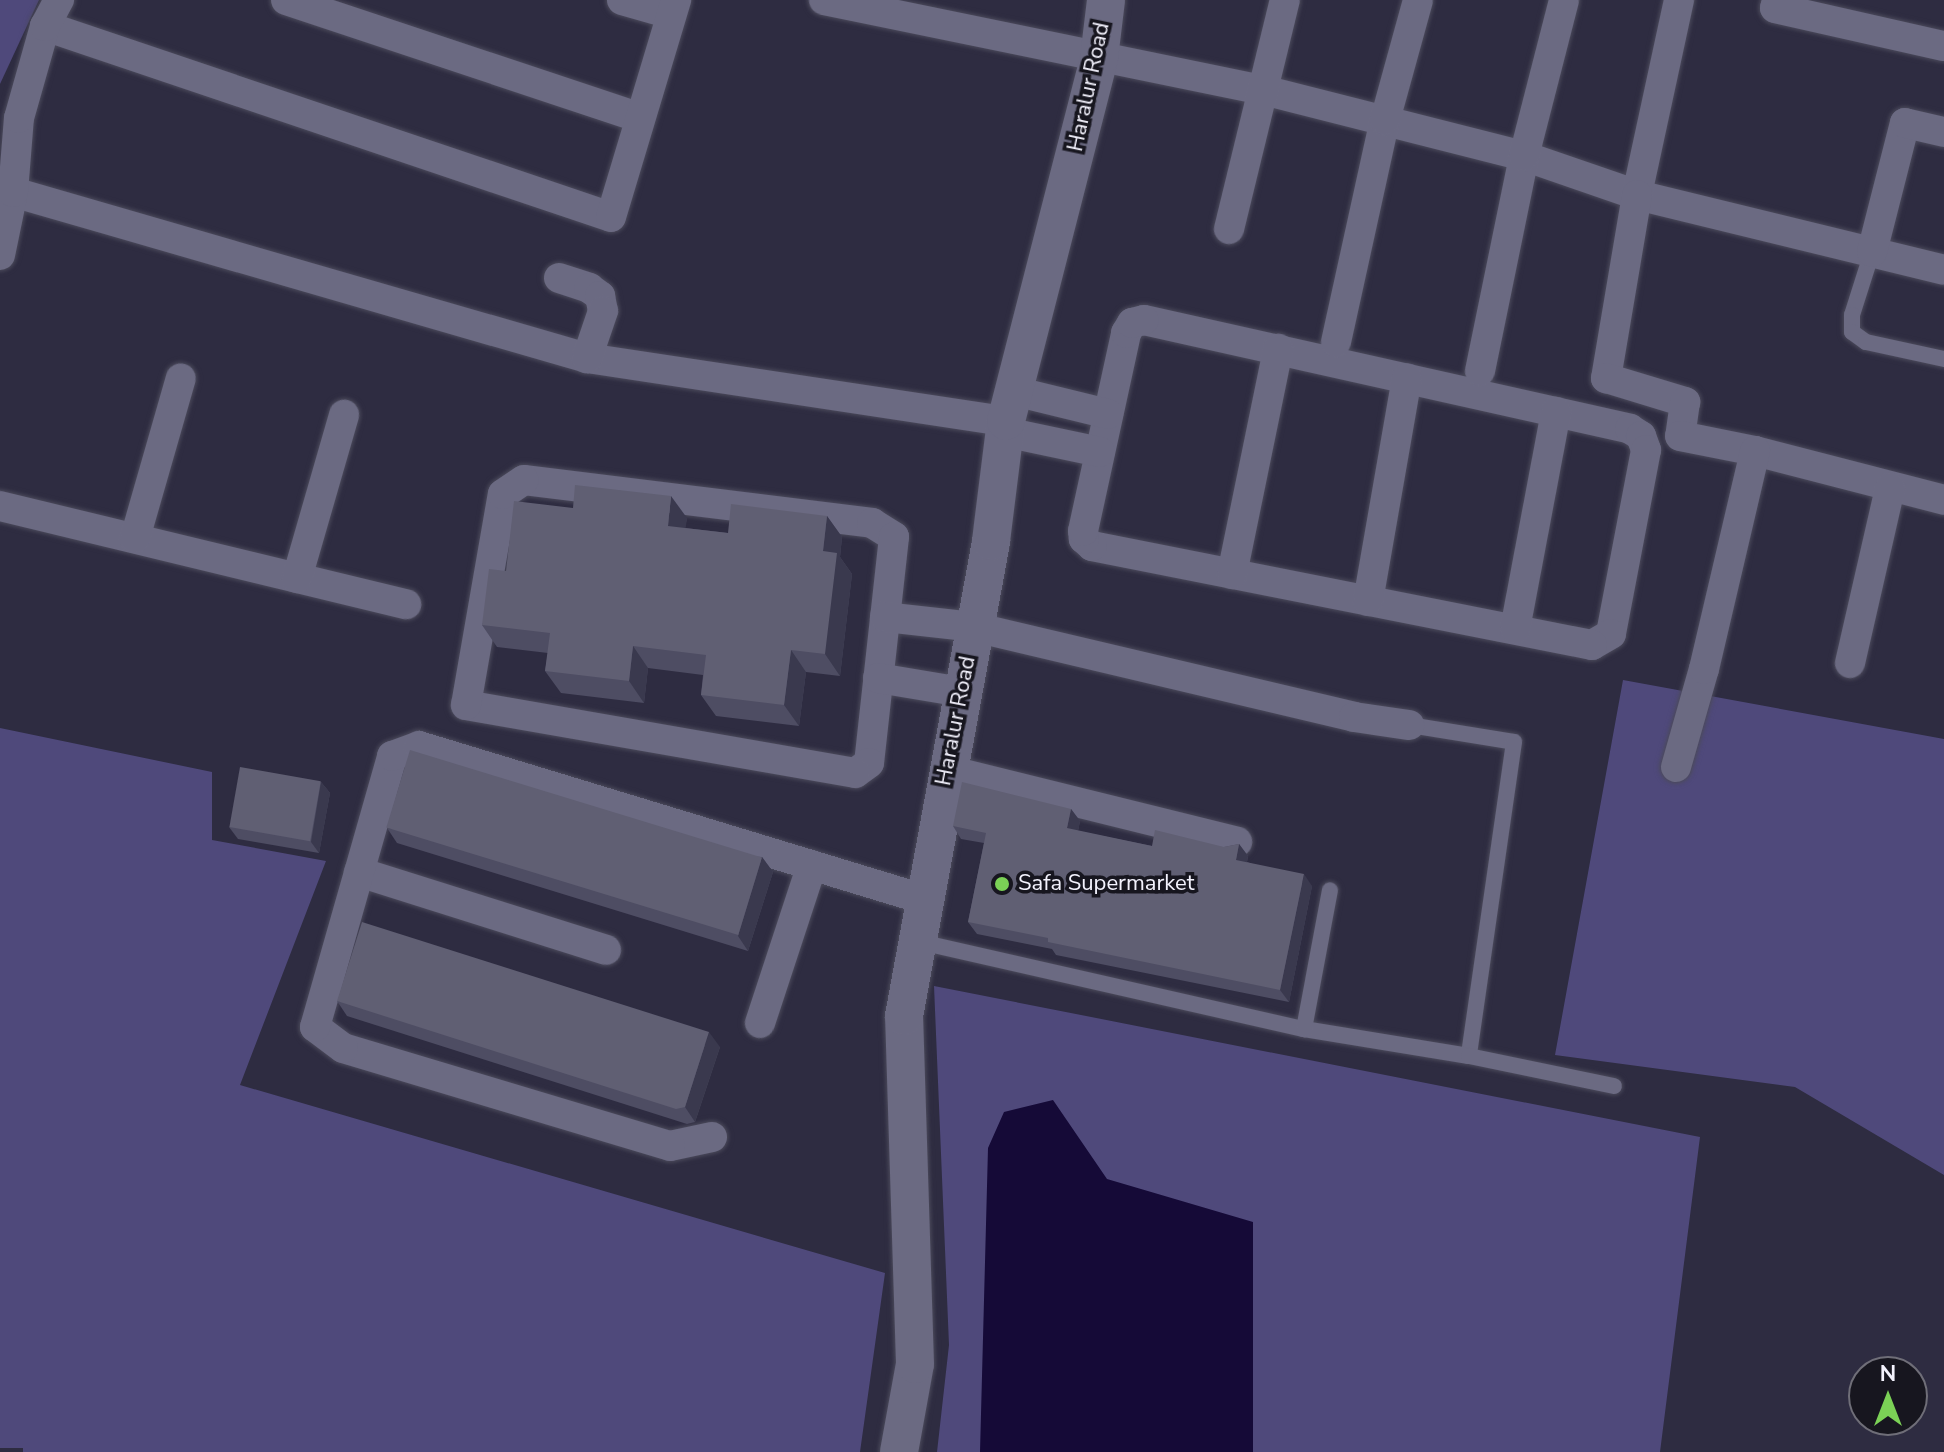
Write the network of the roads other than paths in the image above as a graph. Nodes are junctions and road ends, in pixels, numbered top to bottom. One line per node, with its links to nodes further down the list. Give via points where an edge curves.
1 (286, 0): 15 (street)
2 (622, 0): 10 (street)
3 (824, 0): 13 (street)
4 (1106, 0): 13 (street, Haralur Road)
5 (1285, 0): 14 (street)
6 (1418, 0): 16 (street)
7 (1564, 0): 18 (street)
8 (1679, 0): 20 (street)
9 (1777, 0): 12 (street, via 1775,8)
10 (674, 7): 15 (street)
11 (52, 13): 15 (street, via 611,217); 19 (street, via 19,118)
12 (1944, 46)
13 (1099, 58): 14 (street); 36 (street, Haralur Road)
14 (1263, 90): 16 (street); 21 (street)
15 (640, 118)
16 (1385, 120): 18 (street); 26 (street)
17 (1944, 132): 22 (street, via 1905,123)
18 (1524, 156): 20 (street); 30 (street)
19 (13, 192): 23 (street); 28 (street)
20 (1637, 195): 22 (street); 37 (street, via 1606,378 1685,402 1680,436)
21 (1229, 229)
22 (1872, 252): 24 (street); 29 (lane, via 1852,315 1852,332 1866,342)
23 (0, 255)
24 (1944, 270)
25 (559, 278): 28 (street, via 600,296 603,311)
26 (1336, 342)
27 (1278, 349): 32 (street); 34 (street, via 1144,320 1132,323); 43 (street)
28 (587, 358): 36 (street)
29 (1944, 359)
30 (1480, 371)
31 (181, 378): 42 (street)
32 (1407, 378): 33 (street); 45 (street)
33 (1556, 412): 49 (street); 49 (street, via 1630,429 1641,436 1646,450 1611,634 1592,645)
34 (1108, 414): 36 (street); 38 (street)
35 (344, 415): 44 (street)
36 (1008, 415): 38 (street); 48 (street, Haralur Road)
37 (1755, 451): 39 (street); 54 (street)
38 (1100, 452): 43 (street, via 1084,539 1092,546)
39 (1890, 488): 40 (street); 50 (street)
40 (1944, 500)
41 (0, 506): 42 (street)
42 (135, 538): 44 (street)
43 (1232, 574): 45 (street)
44 (297, 578): 46 (street)
45 (1368, 601): 49 (street)
46 (406, 604)
47 (885, 617): 48 (street); 51 (street); 51 (street, via 894,537 872,523 524,480 503,494 466,705 855,773 869,763)
48 (974, 627): 52 (street, Haralur Road); 53 (street, via 1354,717)
49 (1515, 629)
50 (1850, 663)
51 (878, 678): 52 (street)
52 (962, 692): 55 (street, Haralur Road)
53 (1409, 725): 65 (lane, via 1514,742)
54 (1676, 767)
55 (947, 770): 56 (street); 60 (street, Haralur Road)
56 (1237, 842)
57 (812, 865): 58 (street, via 419,746 392,756); 60 (street); 63 (street)
58 (359, 872): 62 (street); 67 (street, via 315,1027 343,1048 670,1146)
59 (1330, 890): 64 (lane)
60 (923, 899): 61 (street, Haralur Road)
61 (916, 941): 64 (lane); 68 (street, Haralur Road, via 904,1016 915,1364)
62 (606, 950)
63 (760, 1023)
64 (1304, 1029): 65 (lane)
65 (1469, 1056): 66 (lane)
66 (1614, 1086)
67 (712, 1137)
68 (899, 1452)

